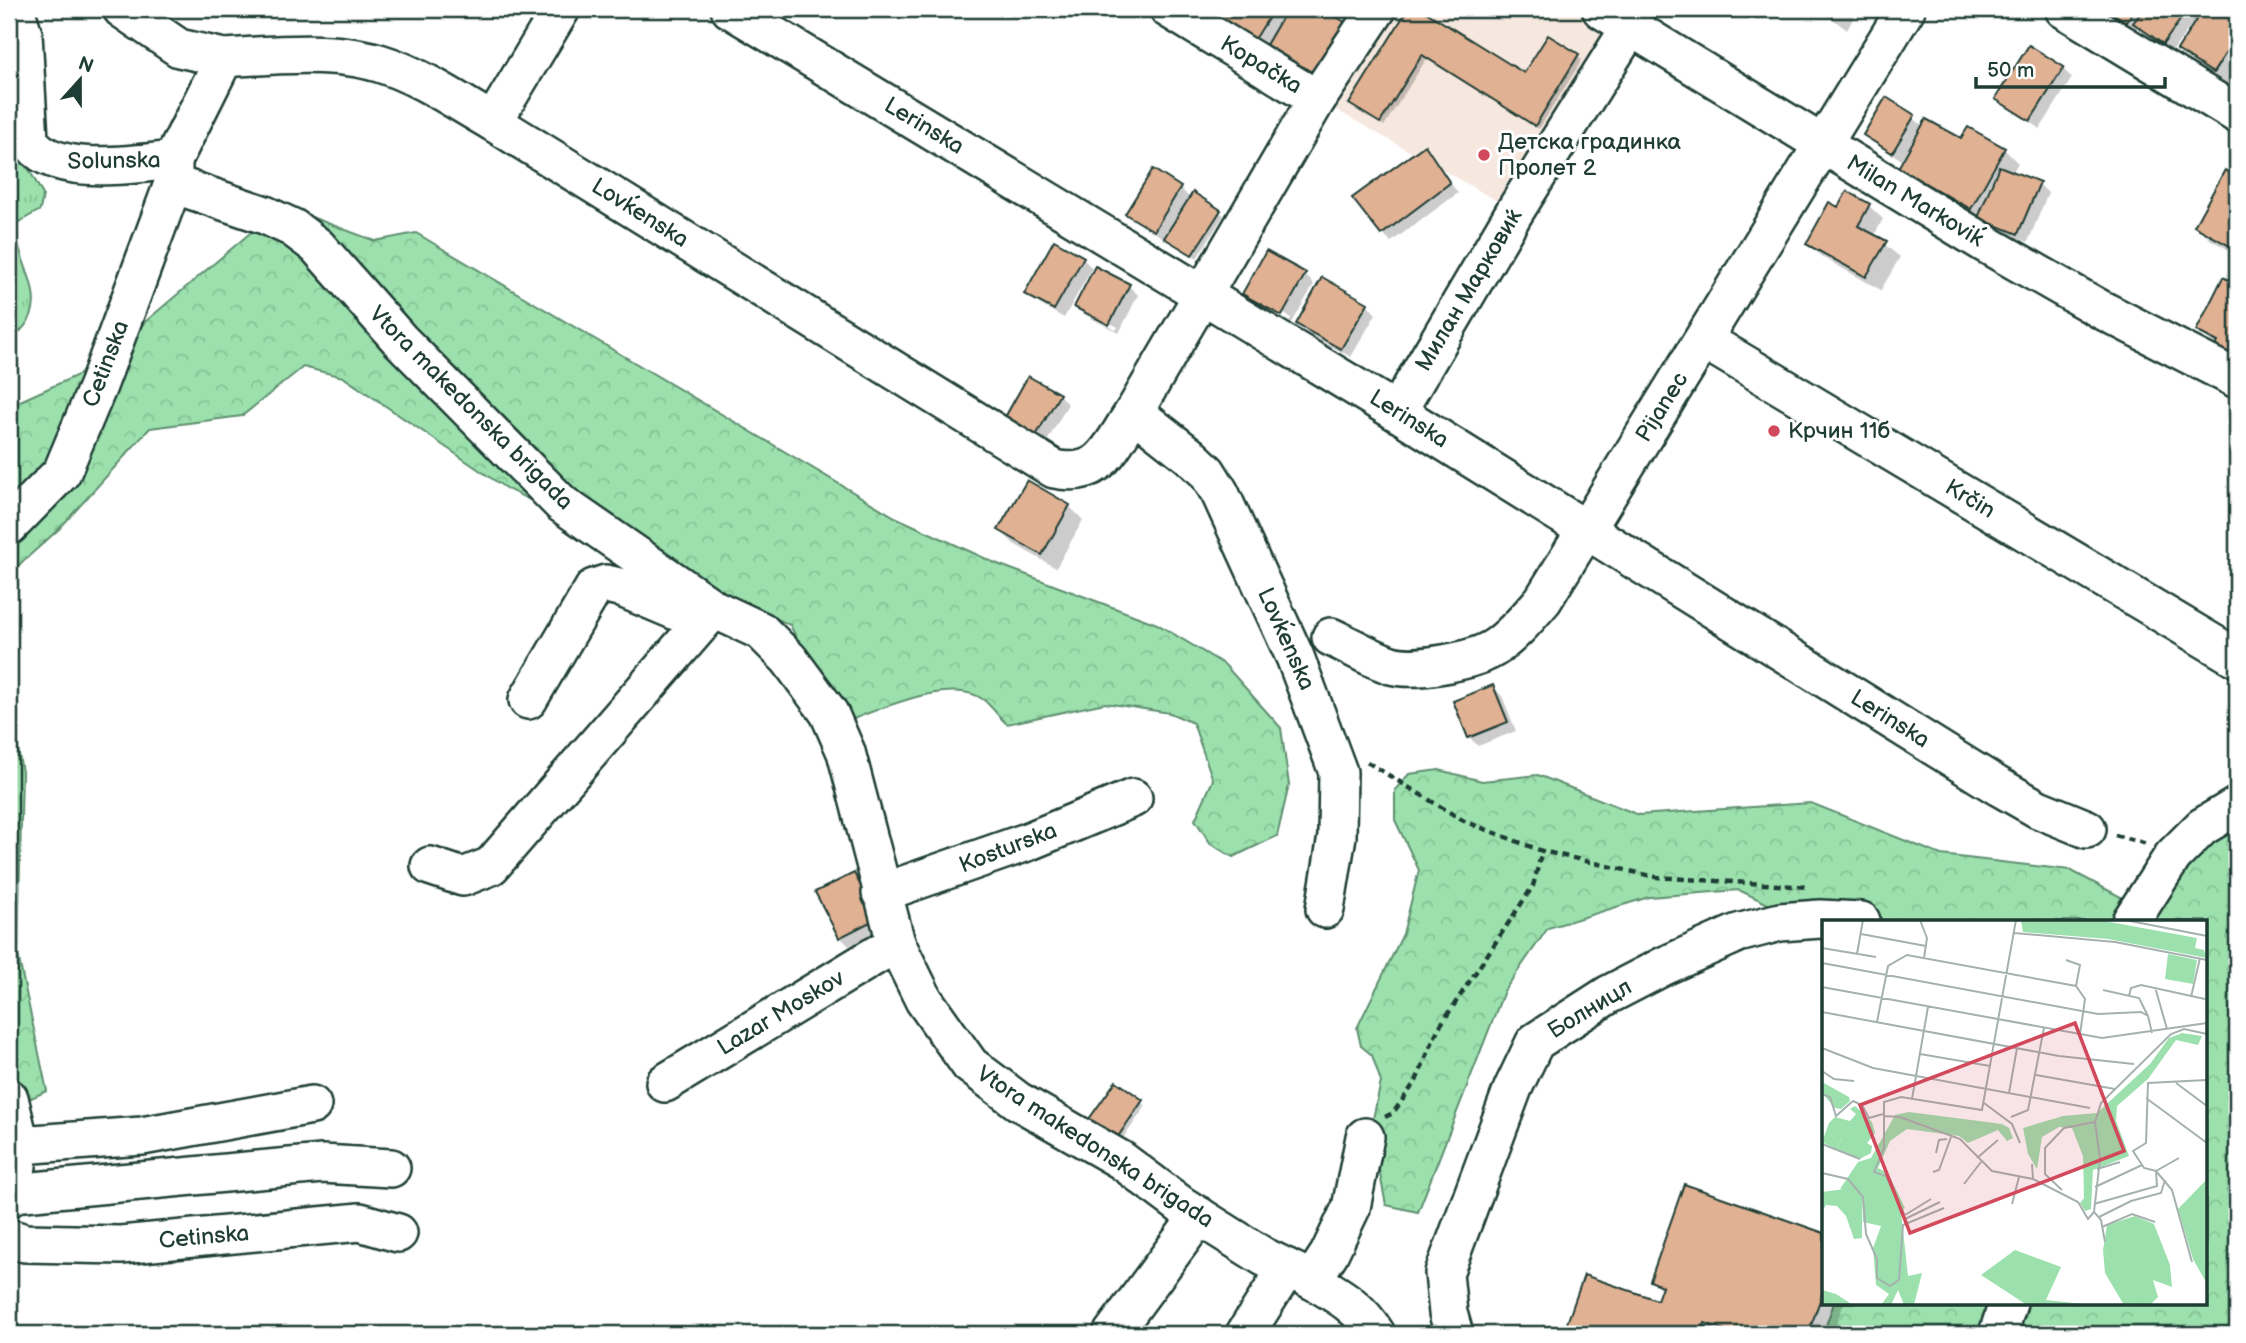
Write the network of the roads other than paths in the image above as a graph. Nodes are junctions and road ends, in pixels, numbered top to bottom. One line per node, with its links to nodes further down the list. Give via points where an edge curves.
1 (15, 9): 15 (street, Solunska, via 23,34 28,128 36,151 68,164 133,164)
2 (122, 9): 10 (street, via 169,42)
3 (561, 9): 13 (street)
4 (730, 9): 16 (street, Lerinska)
5 (1169, 9): 11 (street, Kopačka)
6 (1377, 9): 11 (street, Lovḱenska)
7 (1906, 9): 14 (street, Pijanec)
8 (2064, 9): 12 (street)
9 (1616, 18): 14 (street, Milan Markoviḱ); 20 (street, Милан Марковиќ, via 1516,211)
10 (205, 54): 13 (street, Lovḱenska, via 377,62); 15 (street)
11 (1317, 99): 16 (street, Lovḱenska)
12 (2237, 114)
13 (493, 122): 19 (street, Lovḱenska, via 1054,469 1089,470)
14 (1821, 144): 17 (street, Pijanec); 18 (street, Milan Markoviḱ, via 2077,296)
15 (173, 172): 21 (street, Cetinska, via 98,386 62,472); 23 (street, Vtora makedonska brigada, via 293,229 317,246 400,340 562,504)
16 (1204, 295): 19 (street, Lovḱenska); 20 (street, Lerinska)
17 (1704, 340): 22 (street, Pijanec); 25 (street, Krčin)
18 (2237, 379)
19 (1134, 412): 32 (street, Lovḱenska, via 1199,464 1220,493 1295,657 1325,735 1338,772 1337,836)
20 (1397, 412): 22 (street, Lerinska)
21 (9, 526)
22 (1586, 530): 24 (street, Pijanec, via 1543,600 1517,631 1494,649 1449,663 1393,666); 29 (street, Lerinska, via 1996,785)
23 (708, 616): 26 (street, via 619,587 606,584 594,588); 30 (street, via 491,866 463,877); 31 (street, Vtora makedonska brigada, via 761,631 789,659 829,713 846,752)
24 (1331, 637)
25 (2237, 658)
26 (528, 700)
27 (1133, 798): 31 (street, Kosturska, via 1027,842)
28 (2237, 806): 34 (street, via 2202,827 2173,856)
29 (2087, 829)
30 (430, 866)
31 (881, 893): 35 (street, Vtora makedonska brigada)
32 (1325, 909)
33 (1840, 920): 51 (street, Болницл, via 1780,922 1738,933 1608,995 1535,1042 1513,1088 1444,1273)
34 (2132, 920)
35 (897, 943): 36 (street, Lazar Moskov); 43 (street, Vtora makedonska brigada, via 924,1000 970,1065 1018,1101 1121,1160)
36 (665, 1083)
37 (9, 1098): 40 (street)
38 (312, 1105): 40 (street, via 142,1136)
39 (1365, 1137): 46 (street, via 1351,1208 1329,1254)
40 (20, 1145): 42 (street)
41 (391, 1168): 42 (street, via 322,1164)
42 (11, 1196)
43 (1199, 1216): 46 (street, Vtora makedonska brigada); 48 (street)
44 (398, 1233): 45 (street, Cetinska, via 360,1222 121,1245 25,1243)
45 (9, 1238)
46 (1299, 1274): 49 (street); 50 (street, Vtora makedonska brigada, via 1352,1303)
47 (2008, 1304): 52 (street)
48 (1112, 1334)
49 (1245, 1334)
50 (1376, 1334)
51 (1454, 1334)
52 (1998, 1334)

